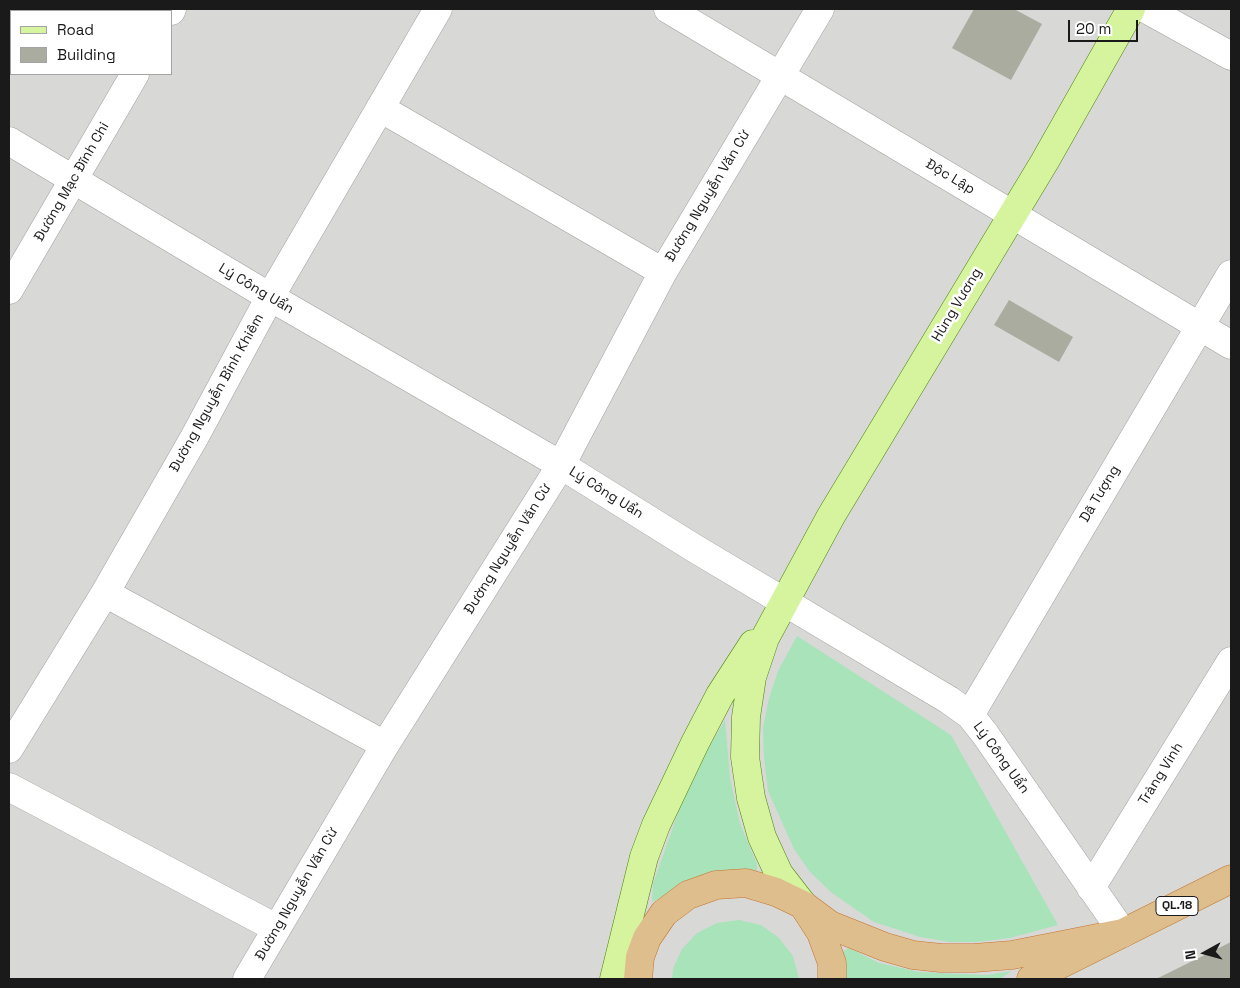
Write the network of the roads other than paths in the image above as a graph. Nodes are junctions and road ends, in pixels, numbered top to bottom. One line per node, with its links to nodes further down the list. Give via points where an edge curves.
1 (438, 9): 9 (street, Đường Nguyễn Bỉnh Khiêm)
2 (668, 9): 8 (street, Độc Lập)
3 (820, 9): 8 (street, Đường Nguyễn Văn Cừ)
4 (1131, 9): 12 (main road, Hùng Vương)
5 (1146, 9): 6 (street)
6 (1231, 56)
7 (134, 75): 11 (street, Đường Mạc Đĩnh Chi)
8 (780, 76): 12 (street, Độc Lập); 13 (street, Đường Nguyễn Văn Cừ)
9 (380, 108): 13 (street); 16 (street, Đường Nguyễn Bỉnh Khiêm)
10 (9, 141): 11 (street, Lý Công Uẩn)
11 (74, 179): 15 (street, Đường Mạc Đĩnh Chi); 16 (street, Lý Công Uẩn)
12 (1012, 214): 17 (street, Độc Lập); 21 (main road, Hùng Vương)
13 (663, 272): 19 (street, Đường Nguyễn Văn Cừ)
14 (1231, 274): 17 (street, Dã Tượng)
15 (9, 290)
16 (270, 297): 19 (street, Lý Công Uẩn); 20 (street, Đường Nguyễn Bỉnh Khiêm)
17 (1200, 326): 18 (street, Độc Lập); 23 (street, Dã Tượng)
18 (1231, 345)
19 (561, 465): 21 (street, Lý Công Uẩn); 24 (street, Đường Nguyễn Văn Cừ)
20 (105, 593): 24 (street); 25 (street, Đường Nguyễn Bỉnh Khiêm)
21 (783, 601): 23 (street, Lý Công Uẩn); 27 (main road, via 720,695); 30 (main road, via 765,638 752,677 746,716 746,757 751,798 762,836 779,874)
22 (1231, 661): 29 (street, Tràng Vinh)
23 (970, 715): 29 (street, Lý Công Uẩn)
24 (385, 746): 31 (street, Đường Nguyễn Văn Cừ)
25 (9, 749)
26 (9, 787): 31 (street)
27 (644, 857): 33 (main road); 33 (main road)
28 (1231, 880): 32 (highway, QL.18)
29 (1091, 888): 32 (street, Lý Công Uẩn)
30 (803, 906): 32 (highway, via 830,925 885,947 913,955 942,958 1012,955); 33 (highway, via 776,892 746,884 716,885 688,895 664,913); 35 (highway, via 821,933 832,963)
31 (276, 928): 34 (street, Đường Nguyễn Văn Cừ)
32 (1123, 933): 36 (highway)
33 (633, 967)
34 (248, 979)
35 (832, 979)
36 (1031, 979)

